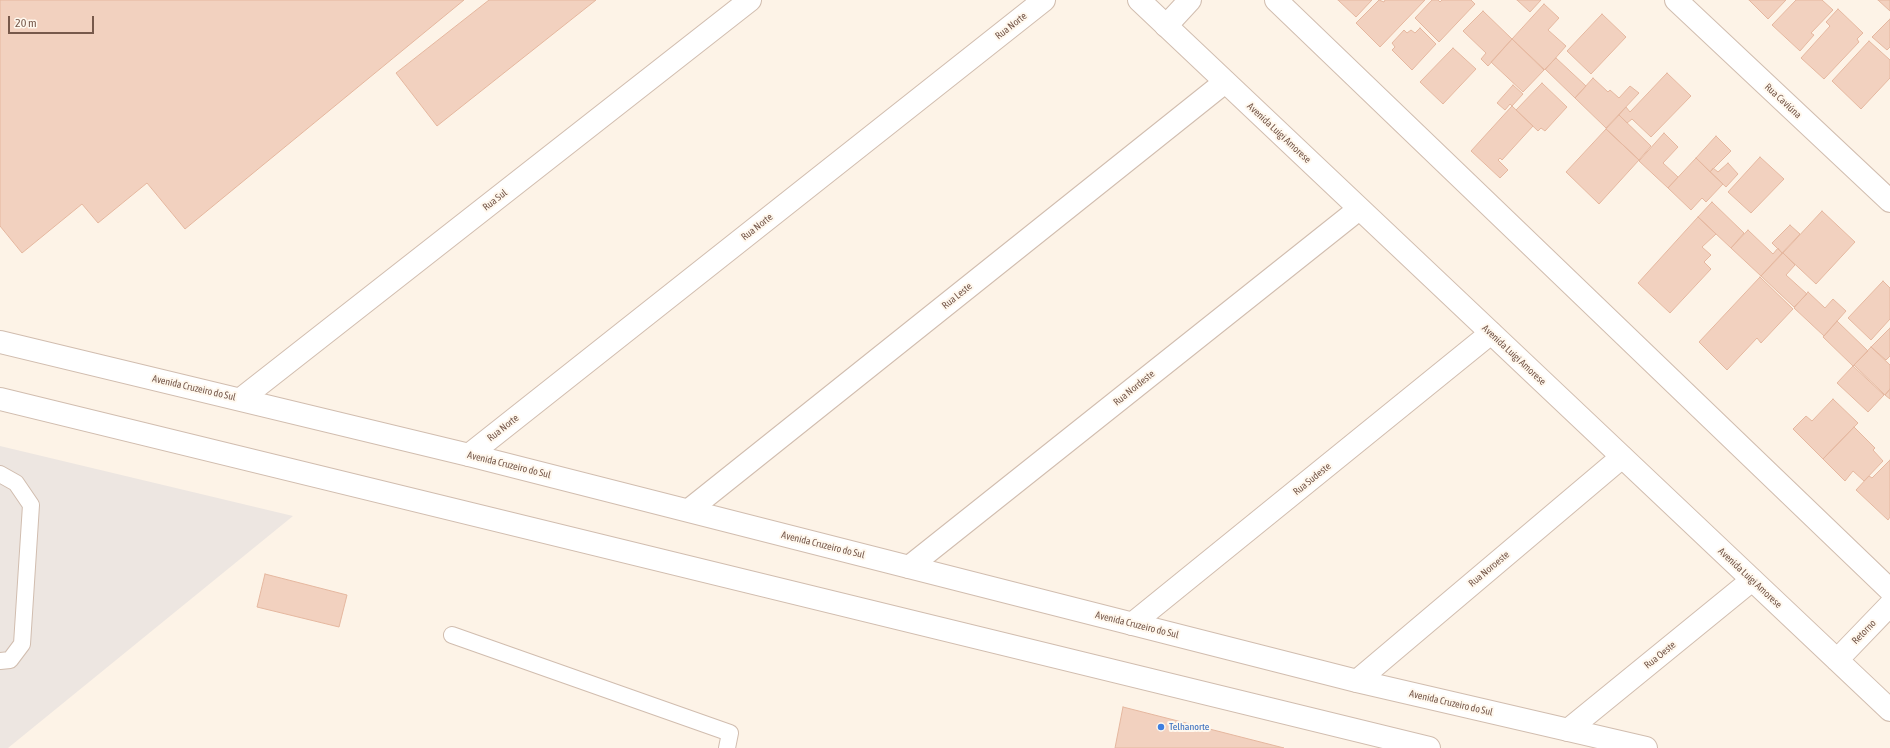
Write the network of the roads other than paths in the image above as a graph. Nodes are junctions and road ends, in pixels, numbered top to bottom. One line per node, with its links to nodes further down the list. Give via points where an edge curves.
1 (750, 0): 14 (street, Rua Sul)
2 (1044, 0): 15 (street, Rua Norte)
3 (1139, 0): 7 (street, Avenida Luigi Amorese)
4 (1190, 0): 7 (street)
5 (1276, 0): 21 (street)
6 (1676, 0): 9 (street, Rua Caviúna)
7 (1166, 26): 8 (street, Avenida Luigi Amorese)
8 (1225, 82): 10 (street, Avenida Luigi Amorese); 18 (street, Rua Leste)
9 (1890, 202)
10 (1359, 209): 11 (street, Avenida Luigi Amorese); 19 (street, Rua Nordeste)
11 (1491, 333): 16 (street, Avenida Luigi Amorese); 23 (street, Rua Sudeste)
12 (0, 342): 14 (street, Avenida Cruzeiro do Sul)
13 (0, 399): 31 (street)
14 (241, 399): 15 (street, Avenida Cruzeiro do Sul)
15 (469, 455): 18 (street, Avenida Cruzeiro do Sul)
16 (1622, 457): 20 (street, Avenida Luigi Amorese); 27 (street, Rua Noroeste)
17 (0, 474): 26 (lane, via 16,483 31,505 22,644 10,660)
18 (689, 510): 19 (street, Avenida Cruzeiro do Sul)
19 (909, 567): 23 (street, Avenida Cruzeiro do Sul)
20 (1752, 580): 25 (street, Avenida Luigi Amorese); 29 (street, Rua Oeste)
21 (1890, 590)
22 (1890, 605): 25 (street, Retorno)
23 (1132, 624): 27 (street, Avenida Cruzeiro do Sul)
24 (452, 635): 30 (lane, via 730,733)
25 (1837, 660): 28 (street, Avenida Luigi Amorese)
26 (0, 661)
27 (1357, 682): 29 (street, Avenida Cruzeiro do Sul)
28 (1890, 710)
29 (1568, 730): 32 (street, Avenida Cruzeiro do Sul)
30 (727, 748)
31 (1429, 748)
32 (1646, 748)

